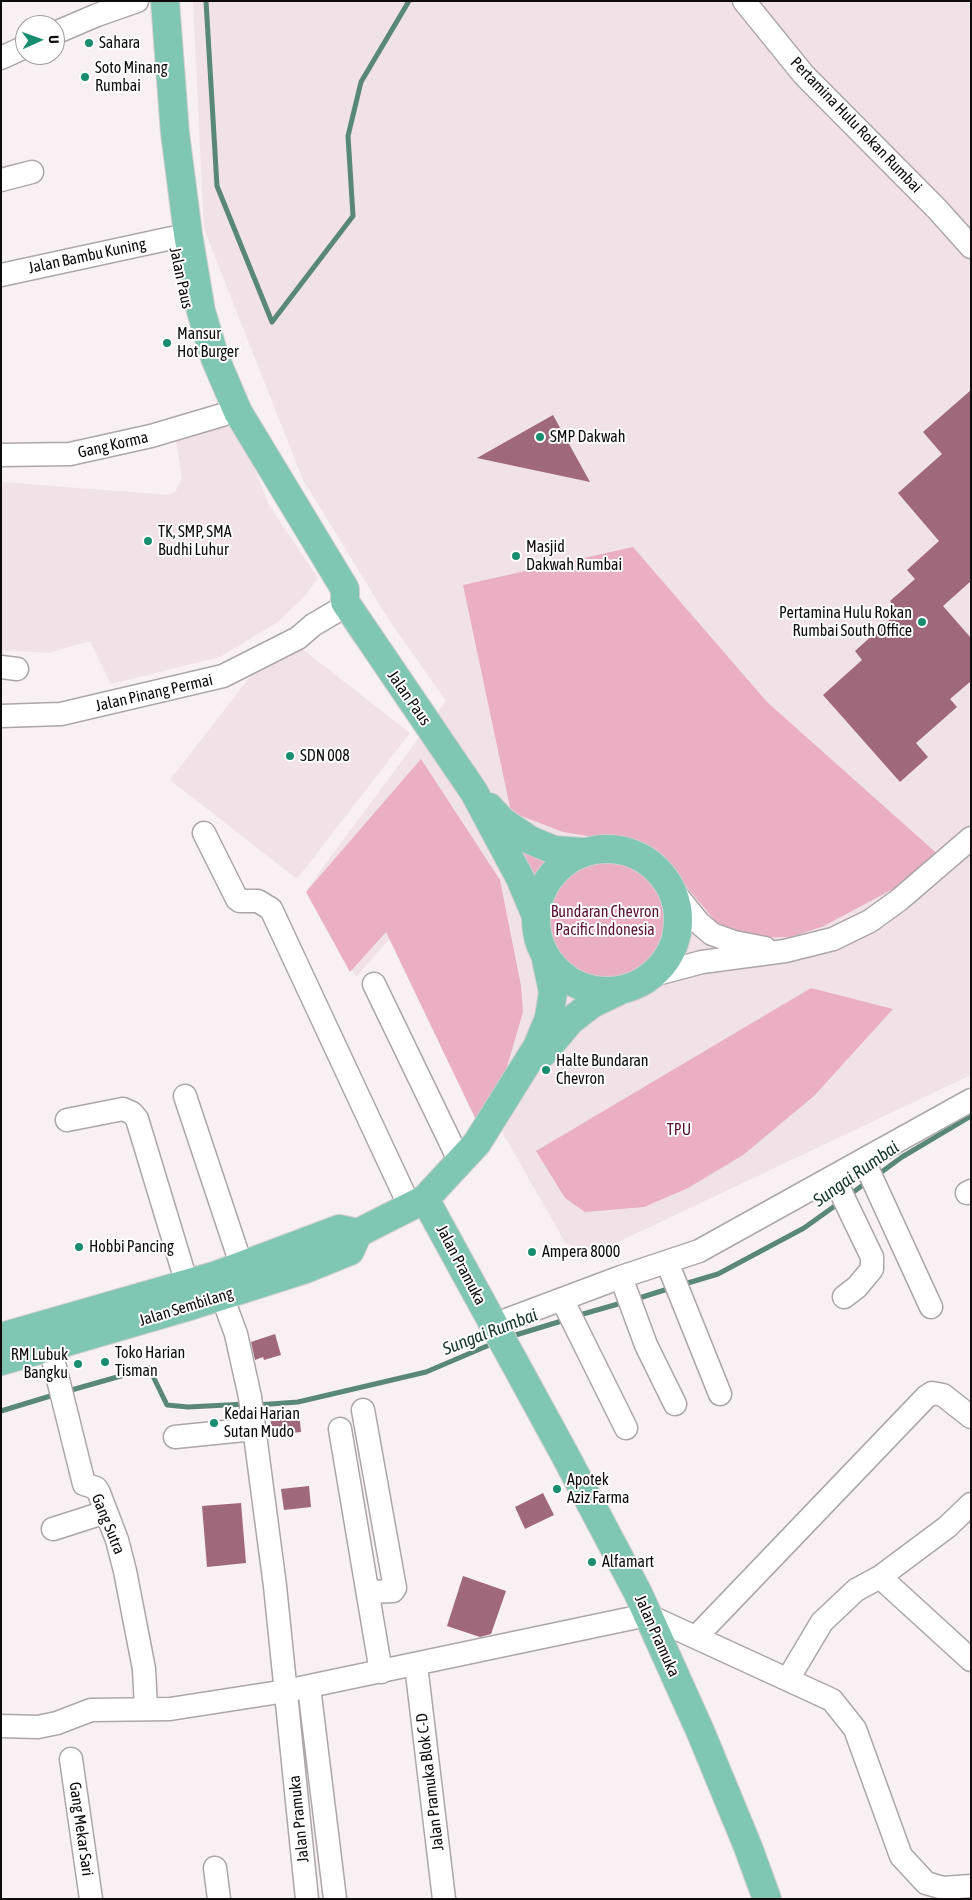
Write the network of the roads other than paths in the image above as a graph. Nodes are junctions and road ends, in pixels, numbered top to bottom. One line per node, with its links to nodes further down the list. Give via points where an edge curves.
1 (137, 1): 5 (street)
2 (150, 1): 10 (main road, Jalan Paus)
3 (165, 1): 15 (main road, Jalan Paus, via 175,134 188,234 201,311 215,358 238,412 345,589)
4 (744, 1): 11 (street, Pertamina Hulu Rokan Rumbai, via 804,75)
5 (65, 29)
6 (15, 52): 7 (street)
7 (1, 58)
8 (32, 172): 9 (street)
9 (1, 180)
10 (172, 238): 12 (street, Jalan Bambu Kuning); 13 (main road, Jalan Paus, via 188,314)
11 (971, 247)
12 (2, 271)
13 (222, 415): 14 (street, Gang Korma, via 151,436 70,454); 15 (main road, Jalan Paus, via 314,567 334,596)
14 (1, 455)
15 (349, 608): 16 (street, Jalan Pinang Permai, via 306,638 298,638 223,676 61,714); 17 (main road, Jalan Paus)
16 (1, 716)
17 (474, 792): 20 (main road, Jalan Paus, via 502,821 530,840 554,850); 22 (main road, Jalan Paus, via 520,878)
18 (204, 833): 35 (street, via 237,899 258,901 272,910)
19 (971, 838): 23 (street, via 870,921 833,939)
20 (583, 852): 21 (main road, via 601,849 634,854 661,873); 22 (main road, via 566,861 552,875 541,894)
21 (671, 888): 23 (street, via 712,934 734,942); 25 (main road, via 677,905 675,942 667,960)
22 (536, 916): 24 (main road, via 538,938)
23 (784, 951): 25 (street, via 702,962)
24 (546, 959): 27 (main road, via 561,976 579,986 598,992); 28 (main road, Jalan Sembilang, via 553,992 549,1018 537,1047)
25 (653, 975): 27 (main road, via 635,987)
26 (374, 984): 32 (street)
27 (617, 992): 28 (main road, Jalan Sembilang, via 592,1004 570,1021)
28 (510, 1090): 32 (main road, Jalan Sembilang, via 476,1143)
29 (184, 1096): 37 (street)
30 (971, 1100): 33 (street)
31 (67, 1120): 39 (street, via 123,1109 132,1112 137,1119)
32 (459, 1160): 35 (main road, Jalan Sembilang)
33 (869, 1173): 34 (street); 43 (street)
34 (841, 1192): 38 (street, via 699,1251); 42 (street, via 872,1257 872,1269)
35 (418, 1203): 36 (main road, Jalan Sembilang); 45 (main road, Jalan Pramuka)
36 (349, 1238): 37 (main road, Jalan Sembilang); 41 (main road, Jalan Sembilang, via 303,1270)
37 (242, 1267): 39 (main road, Jalan Sembilang)
38 (673, 1278): 40 (street); 49 (street)
39 (187, 1284): 46 (main road, Jalan Sembilang)
40 (627, 1293): 44 (street); 50 (street, via 646,1346)
41 (222, 1296): 47 (main road, Jalan Sembilang); 52 (street, Jalan Pramuka, via 236,1334)
42 (844, 1297)
43 (931, 1306)
44 (568, 1312): 45 (street); 54 (street)
45 (493, 1325): 62 (main road, Jalan Pramuka, via 608,1535)
46 (1, 1337)
47 (50, 1346): 48 (main road, Jalan Sembilang); 58 (street, Gang Sutra, via 84,1484 96,1488)
48 (1, 1361)
49 (720, 1394)
50 (675, 1404)
51 (363, 1410): 61 (street, via 395,1588 393,1591)
52 (252, 1412): 56 (street); 69 (street, Jalan Pramuka)
53 (971, 1417): 63 (street, via 944,1395 932,1393 926,1397)
54 (626, 1428)
55 (340, 1430): 61 (street)
56 (175, 1437)
57 (971, 1504): 60 (street, via 947,1527)
58 (106, 1512): 59 (street); 70 (street, Gang Sutra, via 126,1571 144,1669)
59 (53, 1528)
60 (880, 1577): 64 (street); 67 (street, via 856,1590 822,1622)
61 (369, 1592): 66 (street)
62 (647, 1614): 63 (street); 65 (street); 80 (main road, Jalan Pramuka, via 704,1742)
63 (696, 1637): 67 (street)
64 (971, 1660)
65 (416, 1665): 66 (street); 79 (street, Jalan Pramuka Blok C-D)
66 (381, 1672): 68 (street)
67 (788, 1679): 74 (street, via 832,1700 855,1729 901,1856 926,1883)
68 (309, 1687): 69 (street); 78 (street)
69 (286, 1691): 70 (street, via 170,1709); 77 (street, Jalan Pramuka)
70 (146, 1709): 71 (street, via 91,1710 57,1724)
71 (1, 1726)
72 (71, 1759): 75 (street, Gang Mekar Sari)
73 (215, 1868): 76 (street)
74 (968, 1891)
75 (91, 1899)
76 (219, 1899)
77 (307, 1899)
78 (335, 1899)
79 (444, 1899)
80 (767, 1899)

